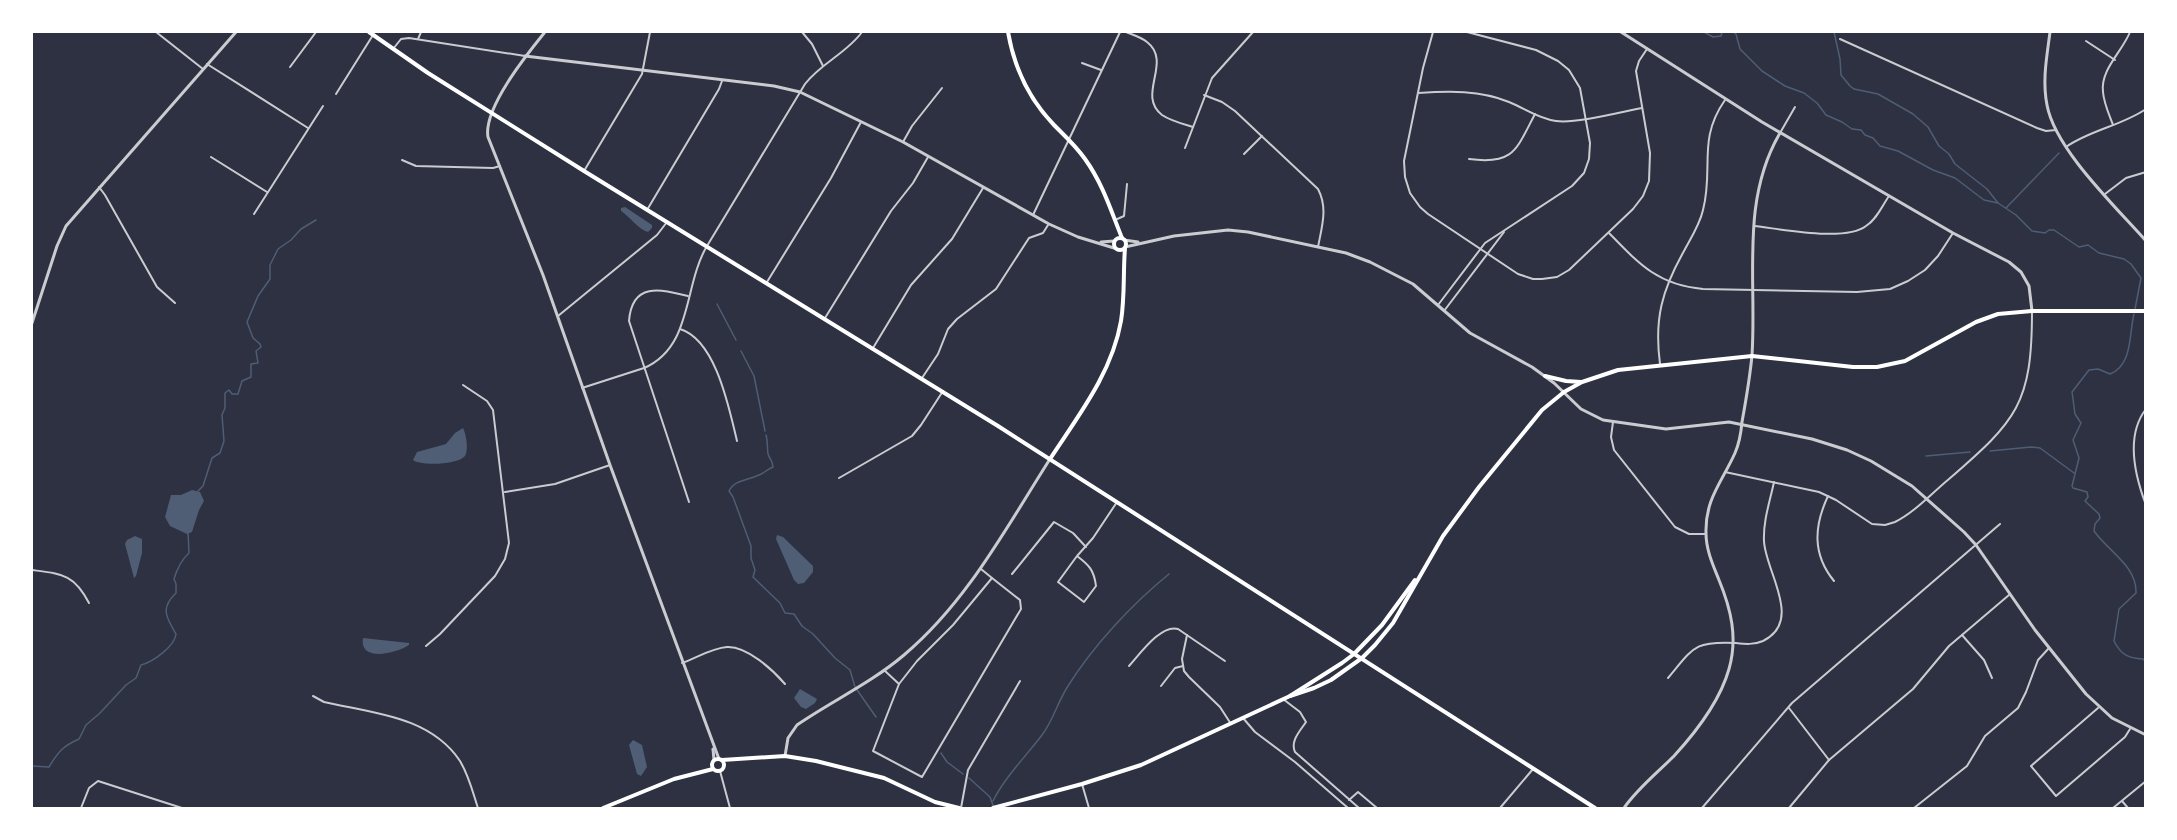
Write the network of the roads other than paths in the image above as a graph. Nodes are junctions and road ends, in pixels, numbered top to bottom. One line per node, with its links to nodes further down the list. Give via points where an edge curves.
1 (156, 32): 31 (street)
2 (236, 32): 28 (street)
3 (316, 32): 30 (street)
4 (369, 32): 19 (main road)
5 (421, 32): 20 (street)
6 (545, 32): 25 (street)
7 (650, 32): 32 (street)
8 (802, 32): 29 (street)
9 (862, 32): 29 (street)
10 (1008, 32): 55 (main road, via 1027,89)
11 (1120, 32): 33 (street)
12 (1126, 32): 50 (street, via 1148,42 1155,52 1157,70 1152,89 1156,108 1164,116)
13 (1253, 32): 39 (street, via 1218,70)
14 (1433, 32): 37 (street)
15 (1467, 32): 47 (street, via 1536,50 1564,65 1580,88)
16 (1621, 32): 23 (street)
17 (2050, 32): 52 (street, via 2045,88)
18 (2130, 32): 26 (street)
19 (374, 35): 24 (main road); 38 (street)
20 (418, 39): 24 (street, via 401,39); 25 (street)
21 (1840, 39): 52 (street, via 2037,128)
22 (2086, 41): 26 (street)
23 (1647, 48): 40 (street); 43 (street, via 1636,70)
24 (393, 50): 45 (main road)
25 (525, 56): 32 (street); 45 (street, via 513,71)
26 (2115, 60): 49 (street, via 2102,89)
27 (1082, 63): 33 (street)
28 (207, 64): 31 (street); 51 (street)
29 (823, 66): 36 (street)
30 (290, 67)
31 (203, 69): 68 (street)
32 (643, 70): 34 (street); 65 (street)
33 (1101, 70): 55 (street)
34 (722, 81): 36 (street); 73 (street)
35 (942, 88): 56 (street)
36 (800, 92): 48 (street); 88 (street)
37 (1418, 93): 46 (street, via 1479,94); 92 (street, via 1404,161 1407,186 1420,207)
38 (336, 94)
39 (1204, 95): 50 (street); 54 (street, via 1228,105)
40 (1726, 99): 53 (street); 96 (street, via 1708,137 1704,209)
41 (323, 106): 51 (street)
42 (1795, 107): 53 (street)
43 (1642, 108): 47 (street); 81 (street, via 1650,153 1649,181 1638,203)
44 (2145, 109): 49 (street)
45 (492, 114): 64 (street, via 487,133); 65 (main road)
46 (1535, 114): 47 (street, via 1560,122); 62 (street, via 1506,157 1496,161)
47 (1585, 118): 80 (street, via 1590,150 1584,173 1572,186)
48 (861, 122): 56 (street); 95 (street)
49 (2113, 125): 57 (street)
50 (1193, 127): 58 (street)
51 (308, 128): 70 (street)
52 (2055, 130): 57 (street)
53 (1780, 133): 72 (street); 79 (street, via 1761,178)
54 (1262, 136): 59 (street); 90 (street, via 1321,195 1324,218)
55 (1068, 139): 75 (street); 77 (main road, via 1094,172)
56 (903, 142): 61 (street)
57 (2066, 147): 71 (street)
58 (1185, 148)
59 (1244, 154)
60 (211, 157): 70 (street)
61 (928, 157): 69 (street); 105 (street)
62 (1469, 159)
63 (402, 160): 64 (street, via 416,166)
64 (500, 166): 104 (street)
65 (584, 171): 73 (main road)
66 (2145, 172): 71 (street, via 2126,178)
67 (1126, 184): 77 (street, via 1124,216)
68 (99, 188): 99 (street, via 157,287); 106 (street, via 62,234)
69 (983, 188): 75 (street); 108 (street, via 952,239 911,285)
70 (267, 192): 74 (street)
71 (2105, 194): 85 (street)
72 (1889, 196): 79 (street, via 1871,222 1853,232); 82 (street)
73 (646, 210): 76 (main road)
74 (254, 214)
75 (1033, 215): 78 (street)
76 (667, 222): 88 (main road); 104 (street, via 657,235)
77 (1115, 222): 83 (main road); 84 (main road)
78 (1049, 224): 86 (street); 113 (street, via 1043,233 1029,237 996,289 952,324)
79 (1754, 226): 97 (street)
80 (1506, 229): 92 (street); 93 (street)
81 (1609, 232): 93 (street, via 1569,270 1550,278 1525,277); 96 (street, via 1646,269)
82 (1953, 233): 97 (street, via 1925,270 1890,289); 103 (street, via 2016,267 2029,285)
83 (1123, 239): 84 (main road); 87 (street); 89 (main road)
84 (1115, 240): 86 (street); 91 (main road)
85 (2145, 241)
86 (1099, 243): 91 (street)
87 (1140, 243): 89 (street); 90 (street, via 1228,230)
88 (706, 246): 95 (main road); 98 (street, via 696,266)
89 (1125, 247): 91 (main road); 94 (main road)
90 (1318, 247): 100 (street, via 1378,266 1413,284)
91 (1116, 249): 94 (main road)
92 (1479, 249): 93 (street); 100 (street)
93 (1487, 254): 102 (street)
94 (1124, 262): 123 (main road, via 1121,320 1111,355 1098,384)
95 (767, 282): 105 (main road)
96 (1668, 282): 97 (street, via 1694,288); 110 (street, via 1658,320)
97 (1752, 290): 109 (street)
98 (689, 296): 107 (street); 111 (street, via 654,289 641,294 632,305 629,321)
99 (175, 303)
100 (1438, 305): 102 (street)
101 (2145, 310): 103 (main road)
102 (1444, 311): 112 (street, via 1479,339 1521,359)
103 (2032, 312): 109 (main road, via 1976,321 1911,358 1886,366 1853,367); 130 (street, via 2030,366 2013,414 1989,444)
104 (558, 317): 116 (street)
105 (825, 318): 108 (main road)
106 (32, 323)
107 (680, 329): 111 (street, via 667,353); 122 (street, via 697,338 717,375)
108 (873, 348): 113 (main road)
109 (1752, 356): 110 (main road); 121 (street)
110 (1660, 364): 114 (main road)
111 (644, 368): 116 (street); 131 (street)
112 (1545, 376): 114 (main road); 118 (street)
113 (922, 378): 117 (main road)
114 (1582, 382): 118 (main road)
115 (463, 385): 128 (street, via 494,410)
116 (582, 388): 124 (street)
117 (943, 391): 123 (main road); 126 (street, via 912,436)
118 (1564, 392): 120 (street, via 1592,416); 142 (main road, via 1542,410 1512,445 1462,509)
119 (2145, 409): 133 (street, via 2135,428 2134,440)
120 (1613, 422): 121 (street, via 1666,429 1719,422); 135 (street, via 1614,450 1671,523 1684,533)
121 (1742, 424): 125 (street); 130 (street, via 1853,452 1892,473)
122 (737, 441)
123 (1050, 459): 132 (main road); 139 (street)
124 (610, 465): 128 (street, via 555,484); 155 (street)
125 (1725, 472): 127 (street); 135 (street, via 1710,502)
126 (839, 478)
127 (1773, 482): 129 (street); 149 (street, via 1764,542 1783,606 1781,620 1763,641)
128 (504, 492): 150 (street, via 509,543 506,560)
129 (1828, 496): 130 (street, via 1866,522 1878,525 1900,519); 144 (street, via 1819,518 1817,546)
130 (1926, 498): 136 (street)
131 (689, 502)
132 (1117, 502): 137 (street); 152 (main road)
133 (2145, 505)
134 (2000, 524): 136 (street)
135 (1706, 534): 149 (street, via 1710,558 1728,603)
136 (1976, 545): 145 (street); 168 (street)
137 (1086, 547): 138 (street); 141 (street, via 1073,532 1054,522)
138 (1077, 556): 138 (street, via 1095,574 1096,586 1084,602 1058,582)
139 (981, 569): 143 (street); 158 (street, via 940,620)
140 (32, 570): 146 (street, via 70,578)
141 (1012, 574)
142 (1420, 575): 152 (main road); 153 (main road, via 1393,623)
143 (992, 578): 163 (street); 163 (street, via 1020,600 1021,609 922,777 873,750)
144 (1834, 581)
145 (2009, 595): 148 (street); 151 (street)
146 (89, 603)
147 (1187, 635): 154 (street); 156 (street, via 1166,628); 157 (street)
148 (1962, 635): 160 (street, via 1984,660); 175 (street, via 1913,689)
149 (1734, 643): 159 (street, via 1698,645); 196 (street, via 1730,668 1714,703 1684,745)
150 (426, 646)
151 (2049, 648): 169 (street); 199 (street, via 2038,660 2021,704 1985,736 1966,766)
152 (1354, 654): 153 (main road); 166 (main road)
153 (1362, 658): 166 (main road, via 1331,680); 177 (main road)
154 (1225, 661)
155 (682, 663): 162 (street, via 730,647 772,669); 176 (street)
156 (1129, 666)
157 (1183, 666): 164 (street, via 1175,668); 171 (street)
158 (884, 670): 163 (street); 174 (street, via 797,725 788,738)
159 (1668, 678)
160 (1992, 678)
161 (1020, 681): 188 (street, via 968,770)
162 (785, 684)
163 (899, 684)
164 (1161, 686)
165 (313, 696): 185 (street, via 403,720 430,732 460,762)
166 (1290, 696): 167 (main road)
167 (1283, 699): 170 (main road); 181 (street, via 1306,722 1294,741 1295,752)
168 (1788, 707): 175 (street); 197 (street)
169 (2098, 708): 172 (street); 172 (street, via 2031,766 2056,796)
170 (1243, 718): 171 (main road); 191 (street, via 1259,736)
171 (1231, 723): 180 (main road, via 1141,765)
172 (2130, 729): 173 (street)
173 (2145, 735)
174 (785, 756): 176 (main road); 188 (main road, via 870,773 935,802)
175 (1829, 760): 198 (street)
176 (718, 763): 178 (main road); 186 (main road)
177 (1533, 769): 194 (street); 195 (main road)
178 (720, 771): 187 (street)
179 (2145, 781): 182 (street)
180 (1082, 784): 189 (main road); 190 (street)
181 (1349, 800): 192 (street); 193 (street, via 1358,792)
182 (2122, 801): 200 (street); 201 (street)
183 (81, 808): 184 (street, via 91,785 98,781)
184 (182, 808)
185 (478, 808)
186 (603, 808)
187 (730, 808)
188 (960, 808)
189 (996, 808)
190 (1089, 808)
191 (1348, 808)
192 (1359, 808)
193 (1377, 808)
194 (1500, 808)
195 (1595, 808)
196 (1624, 808)
197 (1702, 808)
198 (1789, 808)
199 (1914, 808)
200 (2113, 808)
201 (2128, 808)

